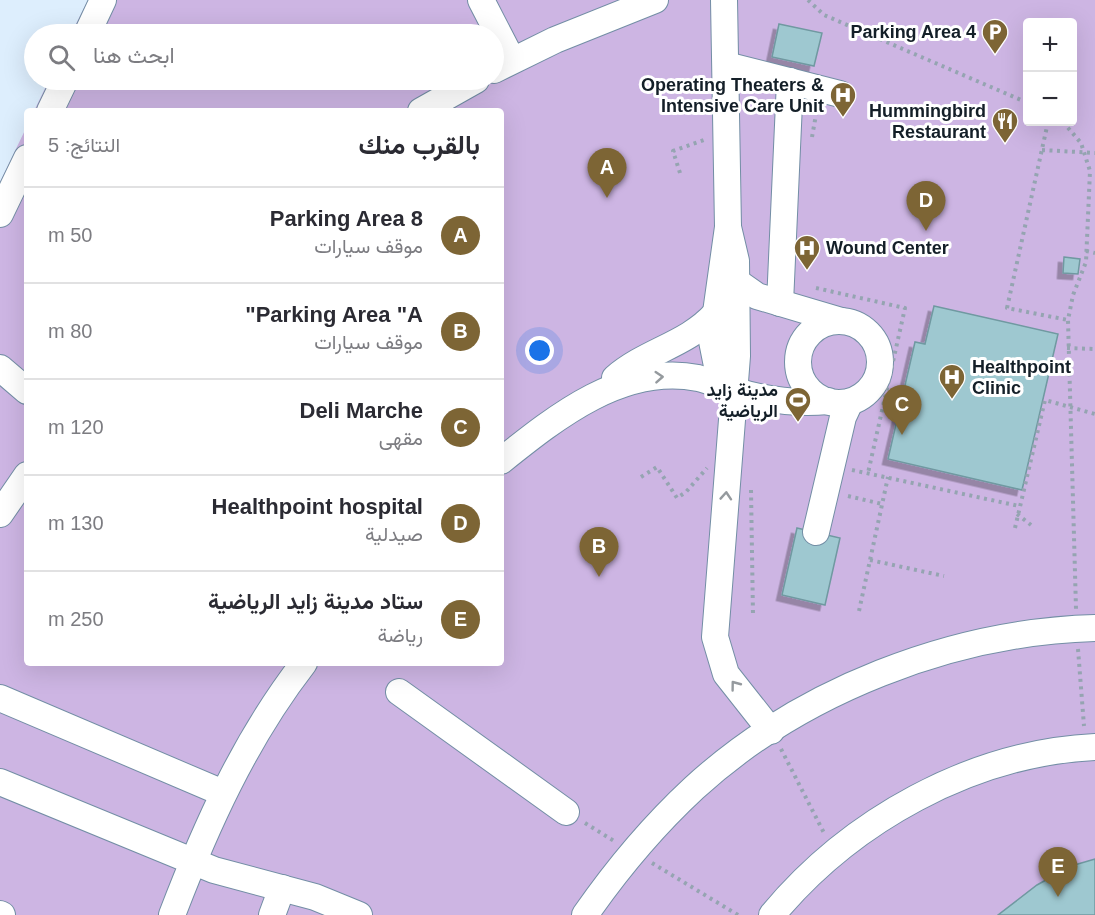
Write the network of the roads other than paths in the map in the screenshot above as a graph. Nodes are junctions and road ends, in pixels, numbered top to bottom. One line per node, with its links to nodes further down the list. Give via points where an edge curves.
1 (103, 0): 5 (lane)
2 (482, 0): 6 (lane)
3 (655, 0): 7 (lane)
4 (724, 0): 8 (lane)
5 (92, 24)
6 (490, 24)
7 (504, 65)
8 (726, 65): 9 (lane); 17 (lane)
9 (790, 81): 12 (lane); 19 (lane)
10 (60, 90): 13 (lane)
11 (458, 90): 14 (lane)
12 (831, 91)
13 (51, 108)
14 (426, 108)
15 (24, 164): 16 (lane)
16 (0, 214)
17 (728, 227): 18 (lane, via 736,261); 20 (lane)
18 (736, 282): 19 (lane, via 757,296); 24 (lane, via 737,356)
19 (780, 303): 21 (lane)
20 (715, 314): 24 (lane, via 715,361 723,380); 25 (lane, via 689,337 630,367)
21 (844, 321): 26 (lane, via 871,336 881,365 871,388); 26 (lane, via 820,326 807,338 799,354 801,378 812,392)
22 (0, 368): 23 (lane)
23 (24, 388)
24 (733, 390): 25 (lane, one-way to 24, via 660,376 695,378); 26 (lane, via 790,402); 35 (lane, one-way to 24, via 726,674 715,637)
25 (603, 391): 27 (lane)
26 (838, 402): 30 (lane)
27 (504, 458)
28 (24, 480): 29 (lane)
29 (0, 514)
30 (811, 531)
31 (1086, 628): 35 (lane, via 1023,634 917,659 867,679)
32 (302, 666): 38 (lane, via 272,708)
33 (399, 692): 39 (lane)
34 (0, 698): 38 (lane)
35 (771, 731): 45 (lane, via 732,757 662,820)
36 (1090, 747): 46 (lane, via 1031,757 955,780 881,819 803,879)
37 (0, 782): 40 (lane)
38 (223, 793): 40 (lane)
39 (566, 812)
40 (193, 860): 41 (lane, via 236,878); 42 (lane)
41 (282, 888): 43 (lane); 44 (lane)
42 (172, 915)
43 (272, 915)
44 (359, 915)
45 (585, 915)
46 (772, 915)

